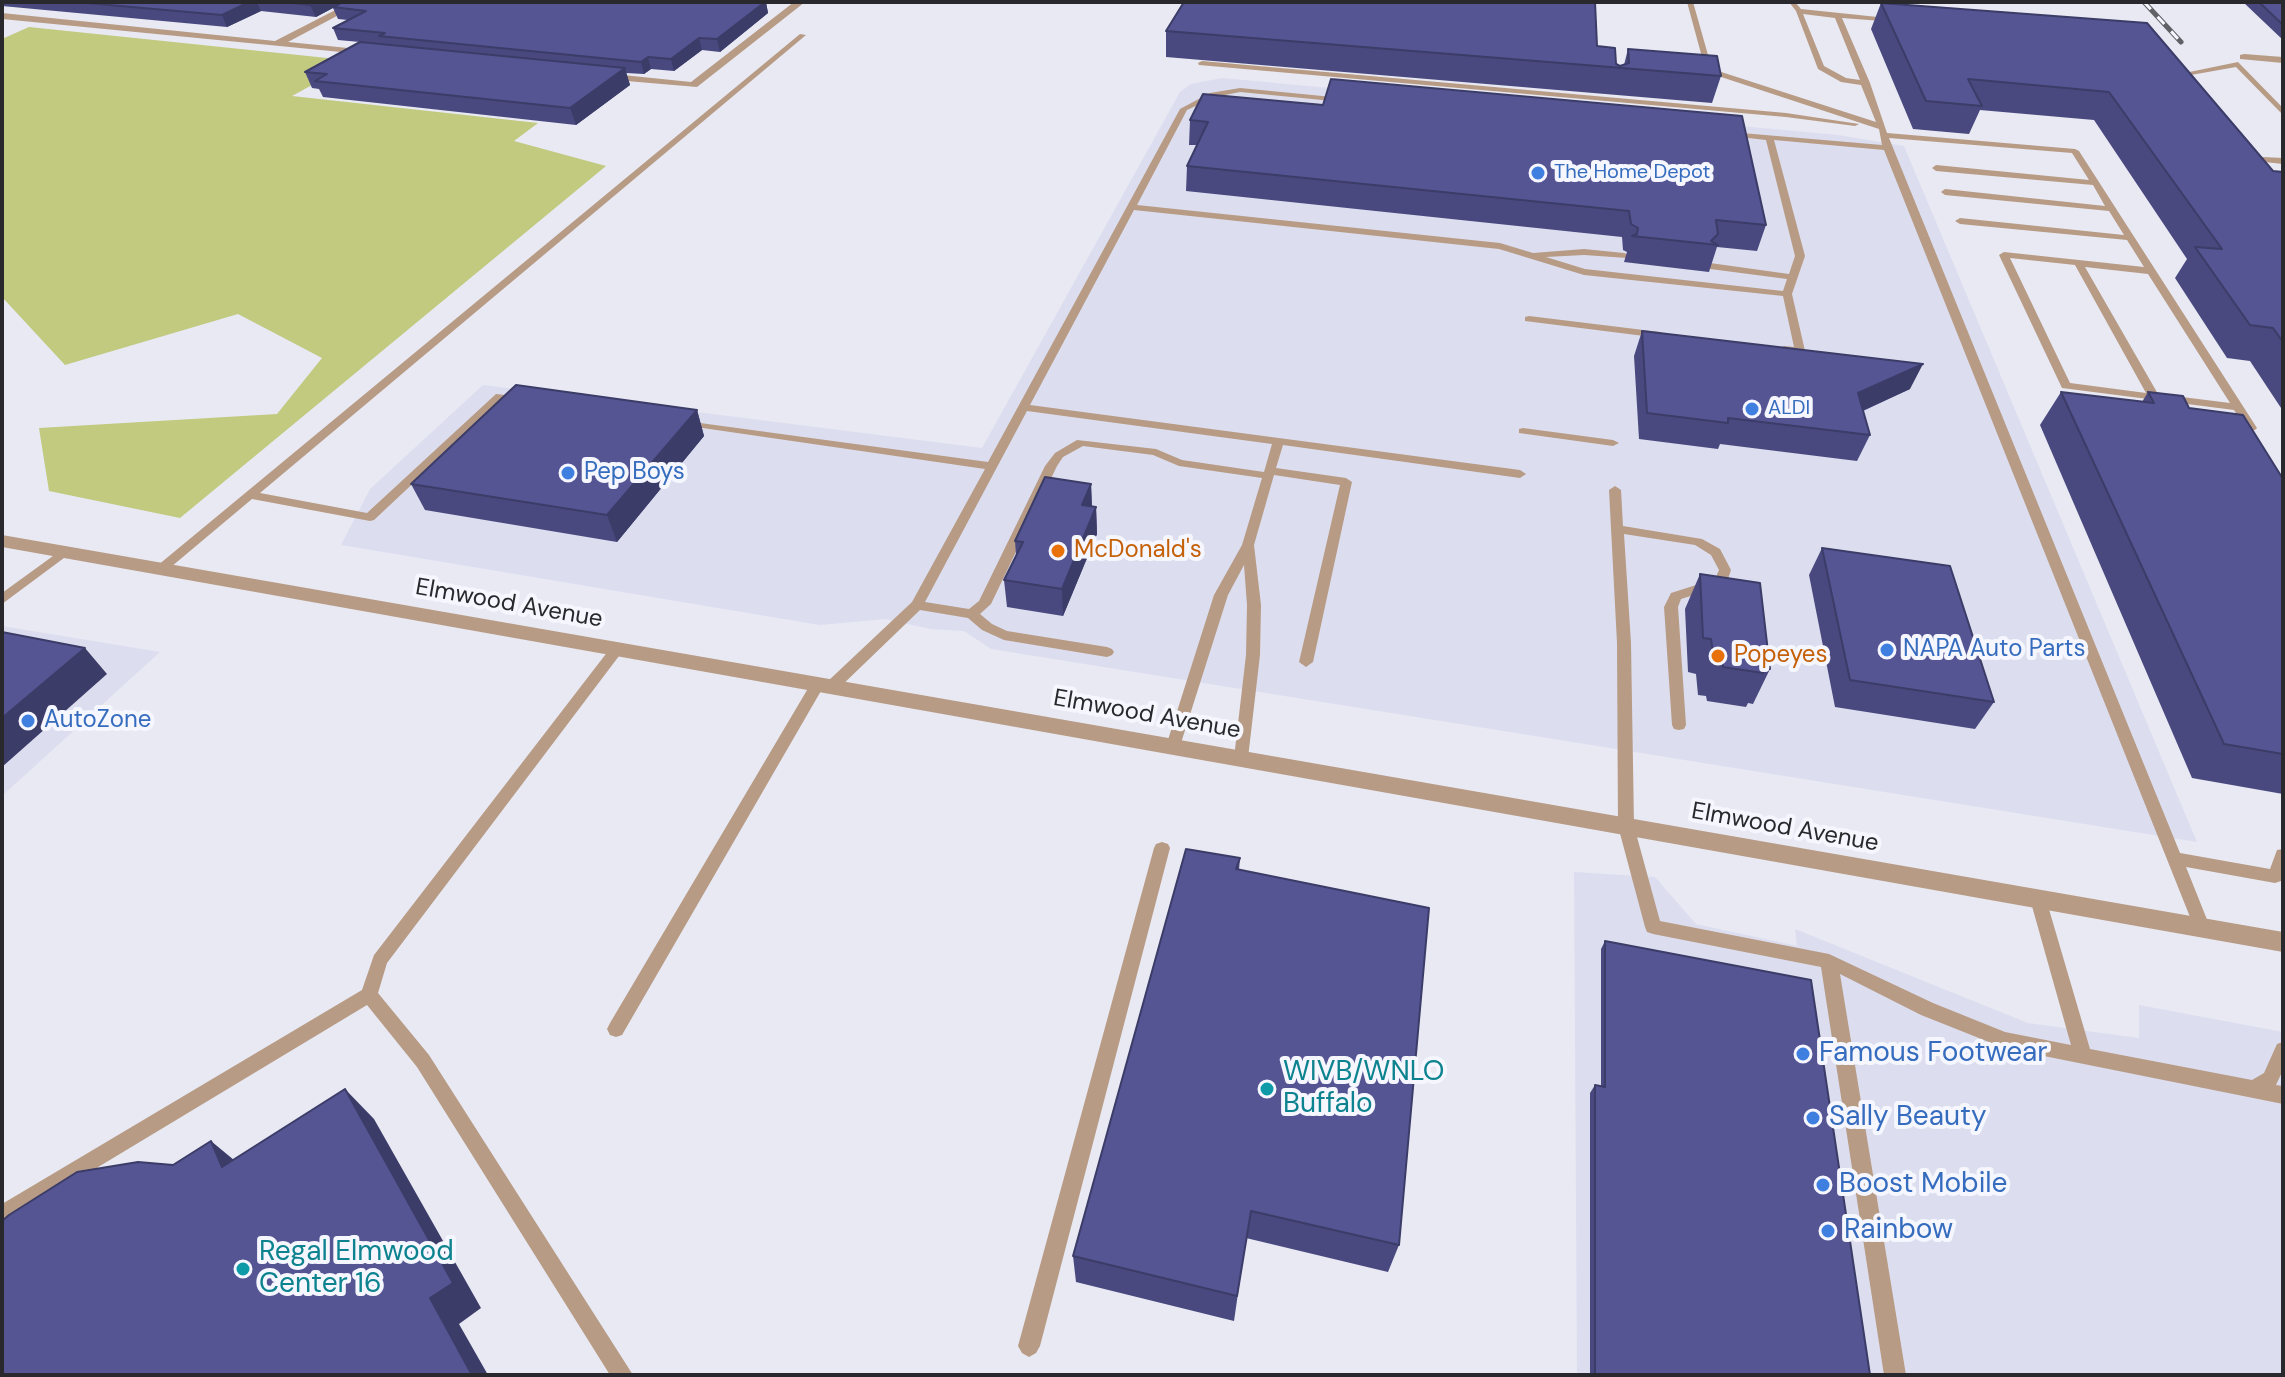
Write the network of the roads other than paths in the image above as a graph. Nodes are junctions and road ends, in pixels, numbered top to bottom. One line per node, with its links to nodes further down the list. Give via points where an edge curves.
1 (358, 2): 12 (street)
2 (800, 2): 6 (street)
3 (1690, 2): 18 (lane)
4 (1792, 2): 7 (lane)
5 (766, 7): 6 (street)
6 (791, 10): 19 (street, via 693,85)
7 (1799, 11): 9 (lane); 20 (lane, via 1821,67 1844,80)
8 (2, 16): 12 (street)
9 (1838, 16): 10 (lane); 20 (lane)
10 (1910, 21)
11 (802, 35): 61 (lane)
12 (276, 44): 13 (street)
13 (381, 55)
14 (2244, 57): 15 (street)
15 (2283, 60)
16 (1202, 63): 26 (lane, via 1786,115)
17 (1693, 69): 18 (lane)
18 (1709, 70): 26 (lane)
19 (588, 75)
20 (1866, 83): 26 (lane)
21 (2180, 88): 23 (lane, via 2171,76 2238,64)
22 (1352, 100): 32 (lane, via 1240,90 1184,109)
23 (2283, 113)
24 (1723, 133): 25 (lane)
25 (1769, 137): 26 (lane); 41 (lane, via 1800,256)
26 (1885, 137): 30 (lane, via 2075,151); 80 (lane)
27 (2238, 157): 28 (lane)
28 (2283, 161)
29 (1936, 168): 30 (lane)
30 (2095, 183): 33 (lane)
31 (1945, 192): 33 (lane)
32 (1131, 207): 36 (lane, via 1500,246); 50 (lane)
33 (2112, 209): 35 (lane)
34 (1960, 221): 35 (lane)
35 (2130, 238): 40 (lane)
36 (1533, 255): 37 (lane); 42 (lane, via 1584,272)
37 (1624, 256)
38 (2078, 263): 40 (lane); 46 (lane, via 2004,255); 47 (lane)
39 (1710, 266): 41 (lane)
40 (2151, 271): 51 (lane)
41 (1793, 277): 42 (lane)
42 (1787, 294): 45 (lane, via 1800,351)
43 (1529, 319): 44 (lane)
44 (1675, 336)
45 (1772, 348)
46 (2066, 386): 47 (lane); 49 (lane)
47 (2154, 397): 51 (lane)
48 (530, 400): 61 (lane, via 500,396 370,517)
49 (2086, 404)
50 (1024, 407): 55 (lane); 57 (lane)
51 (2237, 407): 54 (lane, via 2254,434)
52 (667, 420): 57 (lane)
53 (1523, 431): 56 (lane)
54 (2240, 432)
55 (1278, 442): 58 (lane); 59 (lane)
56 (1613, 443)
57 (991, 466): 68 (lane)
58 (1269, 474): 64 (lane); 69 (lane, via 1179,463 1156,452 1081,442 1051,466 984,604); 72 (lane, via 1346,482)
59 (1520, 474)
60 (1615, 490): 62 (lane)
61 (250, 495): 66 (lane)
62 (1617, 529): 74 (lane, via 1698,542 1716,552 1725,570 1721,582 1676,596 1671,607); 77 (lane)
63 (2, 541): 65 (street, Elmwood Avenue)
64 (1248, 545): 75 (lane, via 1221,595); 76 (lane, via 1253,655)
65 (64, 552): 66 (street, Elmwood Avenue); 67 (lane)
66 (161, 569): 70 (street, Elmwood Avenue)
67 (2, 600)
68 (917, 605): 69 (lane); 73 (lane)
69 (972, 614): 71 (lane, via 1004,635)
70 (617, 649): 73 (street, Elmwood Avenue); 85 (lane, via 380,960)
71 (1107, 652)
72 (1306, 662)
73 (825, 685): 75 (street, Elmwood Avenue); 86 (lane)
74 (1679, 725)
75 (1173, 746): 76 (street, Elmwood Avenue)
76 (1241, 758): 77 (street, Elmwood Avenue)
77 (1626, 826): 81 (street, Elmwood Avenue); 84 (lane, via 1653,927)
78 (1162, 848): 92 (lane)
79 (2283, 855): 80 (lane, via 2275,876)
80 (2173, 858): 82 (lane)
81 (2038, 899): 82 (street, Elmwood Avenue); 88 (lane)
82 (2202, 927): 83 (street, Elmwood Avenue)
83 (2283, 942)
84 (1829, 961): 88 (lane, via 2004,1040); 94 (lane)
85 (369, 995): 91 (lane); 93 (lane, via 423,1061)
86 (616, 1029)
87 (2283, 1050): 89 (lane, via 2270,1079)
88 (2083, 1056): 89 (lane)
89 (2254, 1089): 90 (lane)
90 (2283, 1095)
91 (2, 1215)
92 (1029, 1346)
93 (622, 1375)
94 (1895, 1375)

